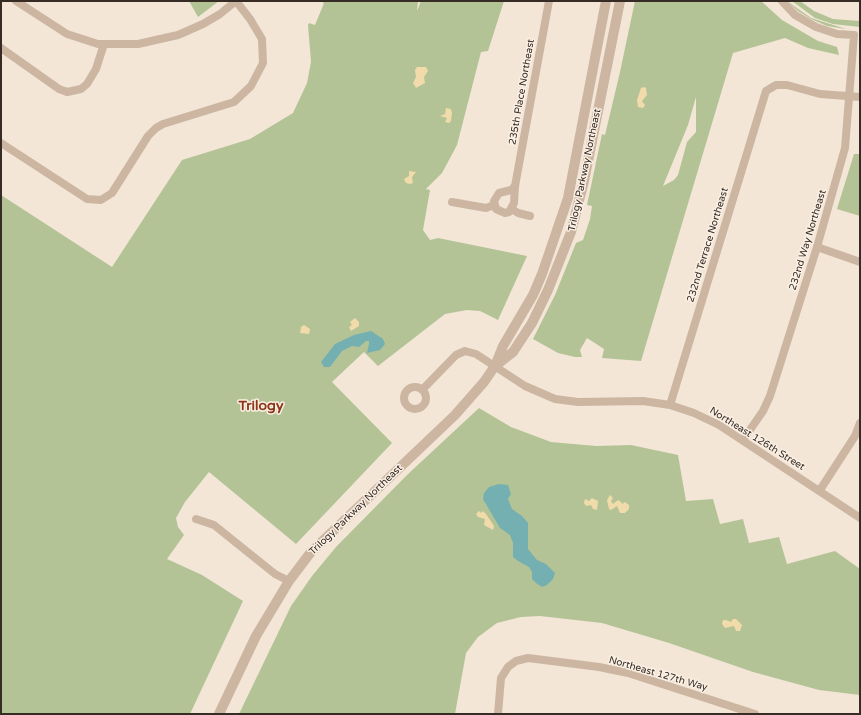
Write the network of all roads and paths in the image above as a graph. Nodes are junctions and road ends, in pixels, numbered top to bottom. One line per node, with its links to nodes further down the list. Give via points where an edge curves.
1 (16, 1): 7 (street, via 67,34)
2 (236, 1): 7 (street, via 208,21 178,35 138,44); 11 (street, via 262,39 263,63 251,86 234,102 156,128 148,136 112,193 102,200 88,200)
3 (549, 1): 12 (street, 235th Place Northeast)
4 (606, 1): 19 (street, Trilogy Parkway Northeast, via 568,198 533,295 503,346)
5 (620, 1): 19 (street, Trilogy Parkway Northeast, via 572,232 532,322 513,352)
6 (782, 1): 9 (street, 232nd Way Northeast, via 795,15 816,27 837,34 854,35)
7 (104, 44): 8 (street, via 96,69 87,84 81,89 67,92)
8 (1, 48)
9 (849, 96): 10 (street); 17 (street, 232nd Way Northeast, via 846,148); 21 (street, 232nd Terrace Northeast, via 820,94 787,85 776,85 766,91)
10 (860, 97)
11 (1, 143)
12 (515, 186): 14 (street, via 499,193); 15 (street, 235th Place Northeast)
13 (452, 202): 14 (street, via 486,208)
14 (494, 205): 15 (street, via 505,213)
15 (512, 209): 16 (street)
16 (530, 216)
17 (817, 247): 18 (street); 23 (street, 232nd Way Northeast, via 770,396)
18 (860, 262)
19 (495, 366): 20 (street, Northeast 126th Street, via 476,354 460,352); 21 (street, Northeast 126th Street, via 525,386 555,399 578,402 643,401); 27 (street, Trilogy Parkway Northeast, via 455,415 312,552)
20 (422, 390)
21 (670, 405): 23 (street, Northeast 126th Street, via 694,413)
22 (860, 423): 24 (street, via 855,436)
23 (743, 440): 24 (street, Northeast 126th Street)
24 (820, 490): 25 (street, Northeast 126th Street)
25 (860, 518)
26 (196, 519): 27 (street, via 214,525 275,574)
27 (289, 581): 28 (street, Trilogy Parkway Northeast, via 256,636)
28 (220, 714)
29 (498, 714): 30 (street, Northeast 127th Way, via 501,678 508,667 516,661 528,658 599,667)
30 (755, 714)

